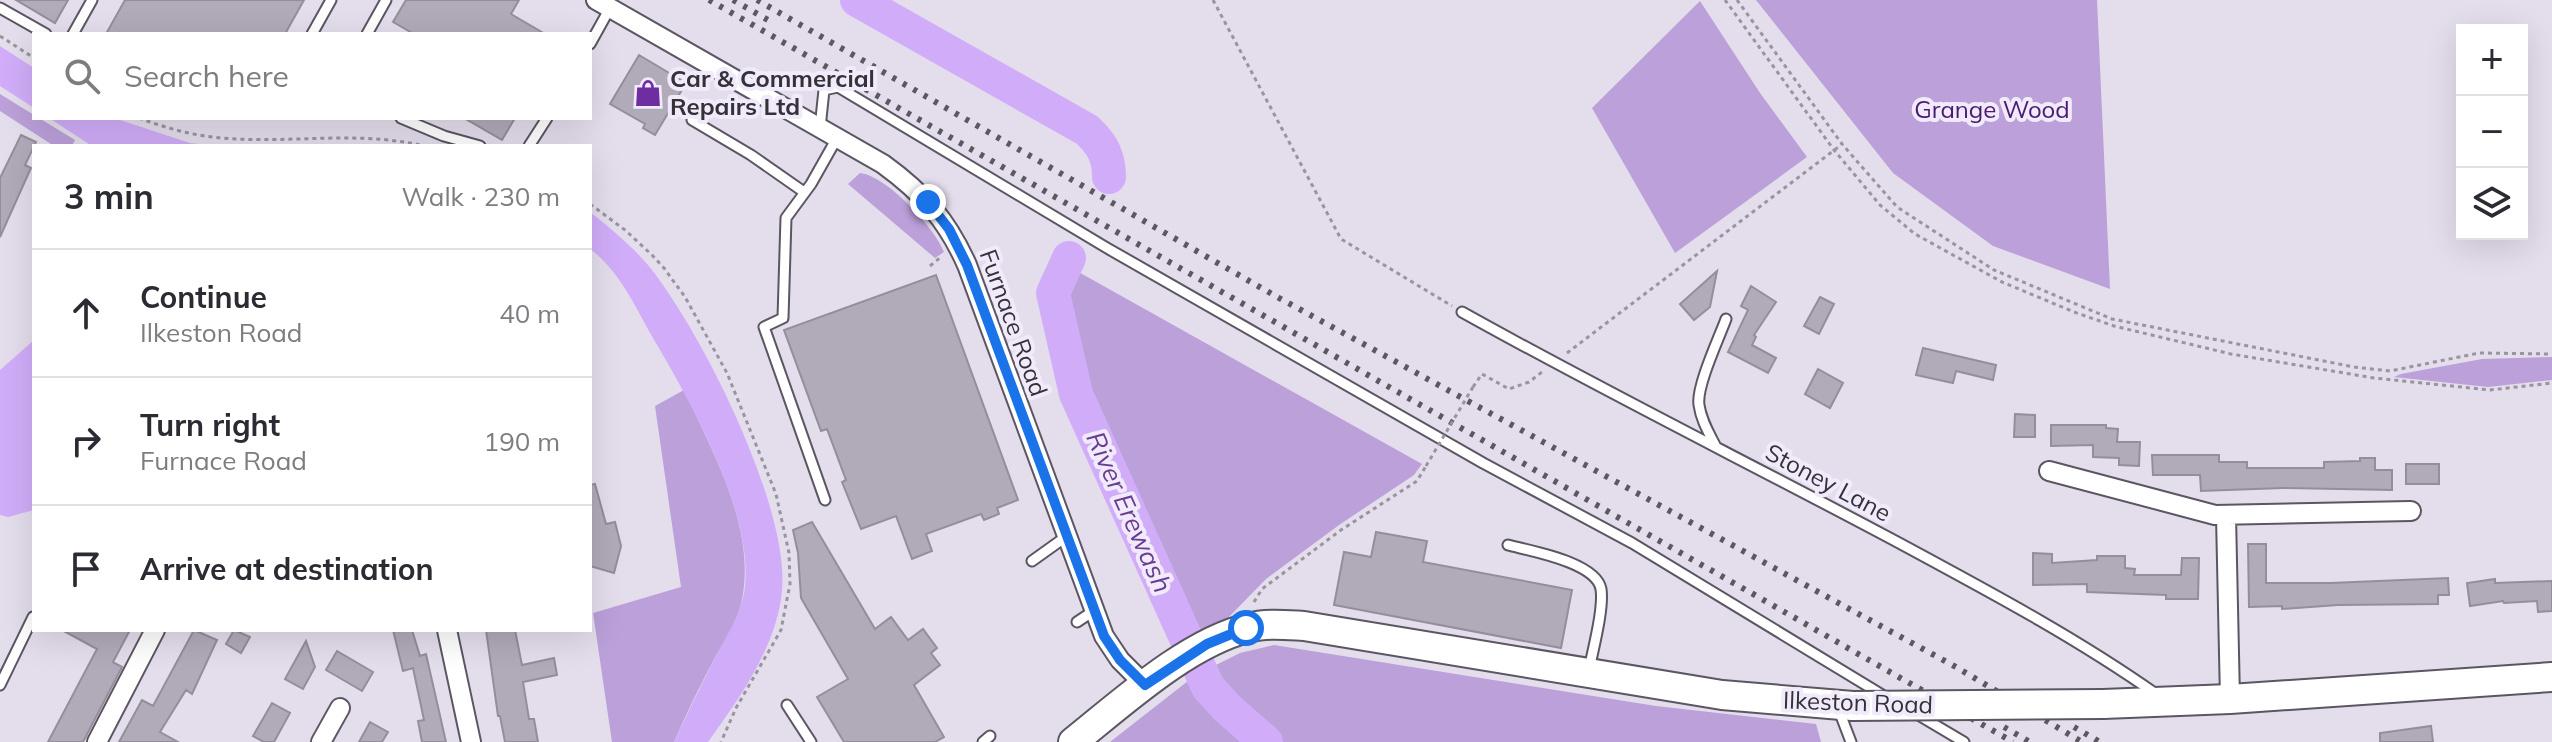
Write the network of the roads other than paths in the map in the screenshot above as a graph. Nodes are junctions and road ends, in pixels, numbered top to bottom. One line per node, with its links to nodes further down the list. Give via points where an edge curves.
1 (92, 0): 7 (lane)
2 (331, 0): 8 (lane)
3 (386, 0): 9 (lane)
4 (603, 4): 10 (lane); 14 (street, Furnace Road)
5 (0, 8): 6 (lane)
6 (42, 32)
7 (74, 32)
8 (313, 32)
9 (368, 32)
10 (592, 38)
11 (406, 120): 16 (lane)
12 (546, 120): 17 (lane)
13 (692, 120): 18 (lane)
14 (820, 128): 15 (street, Furnace Road); 49 (lane, via 824,90 838,87 1107,248 1632,543)
15 (837, 138): 18 (lane); 26 (street, Furnace Road, via 902,178 949,229)
16 (473, 144)
17 (530, 144)
18 (804, 192): 23 (lane, via 786,218 783,318 764,327)
19 (1462, 312): 21 (lane, Stoney Lane)
20 (1726, 319): 21 (lane, via 1698,402)
21 (1716, 447): 39 (lane, Stoney Lane, via 2021,609)
22 (2049, 471): 25 (street)
23 (825, 500)
24 (2411, 511): 25 (street)
25 (2226, 516): 38 (street)
26 (1067, 536): 28 (lane); 29 (street, Furnace Road)
27 (1508, 545): 34 (lane, via 1560,558 1596,579 1601,588 1599,616)
28 (1032, 561)
29 (1095, 610): 31 (lane); 37 (street, Furnace Road, via 1109,646)
30 (32, 619): 36 (lane)
31 (1077, 622)
32 (154, 632): 43 (street)
33 (447, 632): 45 (street)
34 (1588, 674): 37 (main road, Ilkeston Road, via 1274,625 1246,628 1207,644); 41 (main road, Ilkeston Road, via 1722,695)
35 (2552, 677): 38 (main road, Ilkeston Road)
36 (0, 685)
37 (1145, 685): 47 (main road, Ilkeston Road)
38 (2230, 699): 39 (main road, Ilkeston Road)
39 (2168, 703): 41 (main road, Ilkeston Road, bridge)
40 (787, 705): 46 (lane)
41 (1845, 706): 48 (lane)
42 (330, 715): 44 (street)
43 (97, 742)
44 (321, 742)
45 (471, 742)
46 (811, 742)
47 (1073, 742)
48 (1851, 742)
49 (1964, 742)

